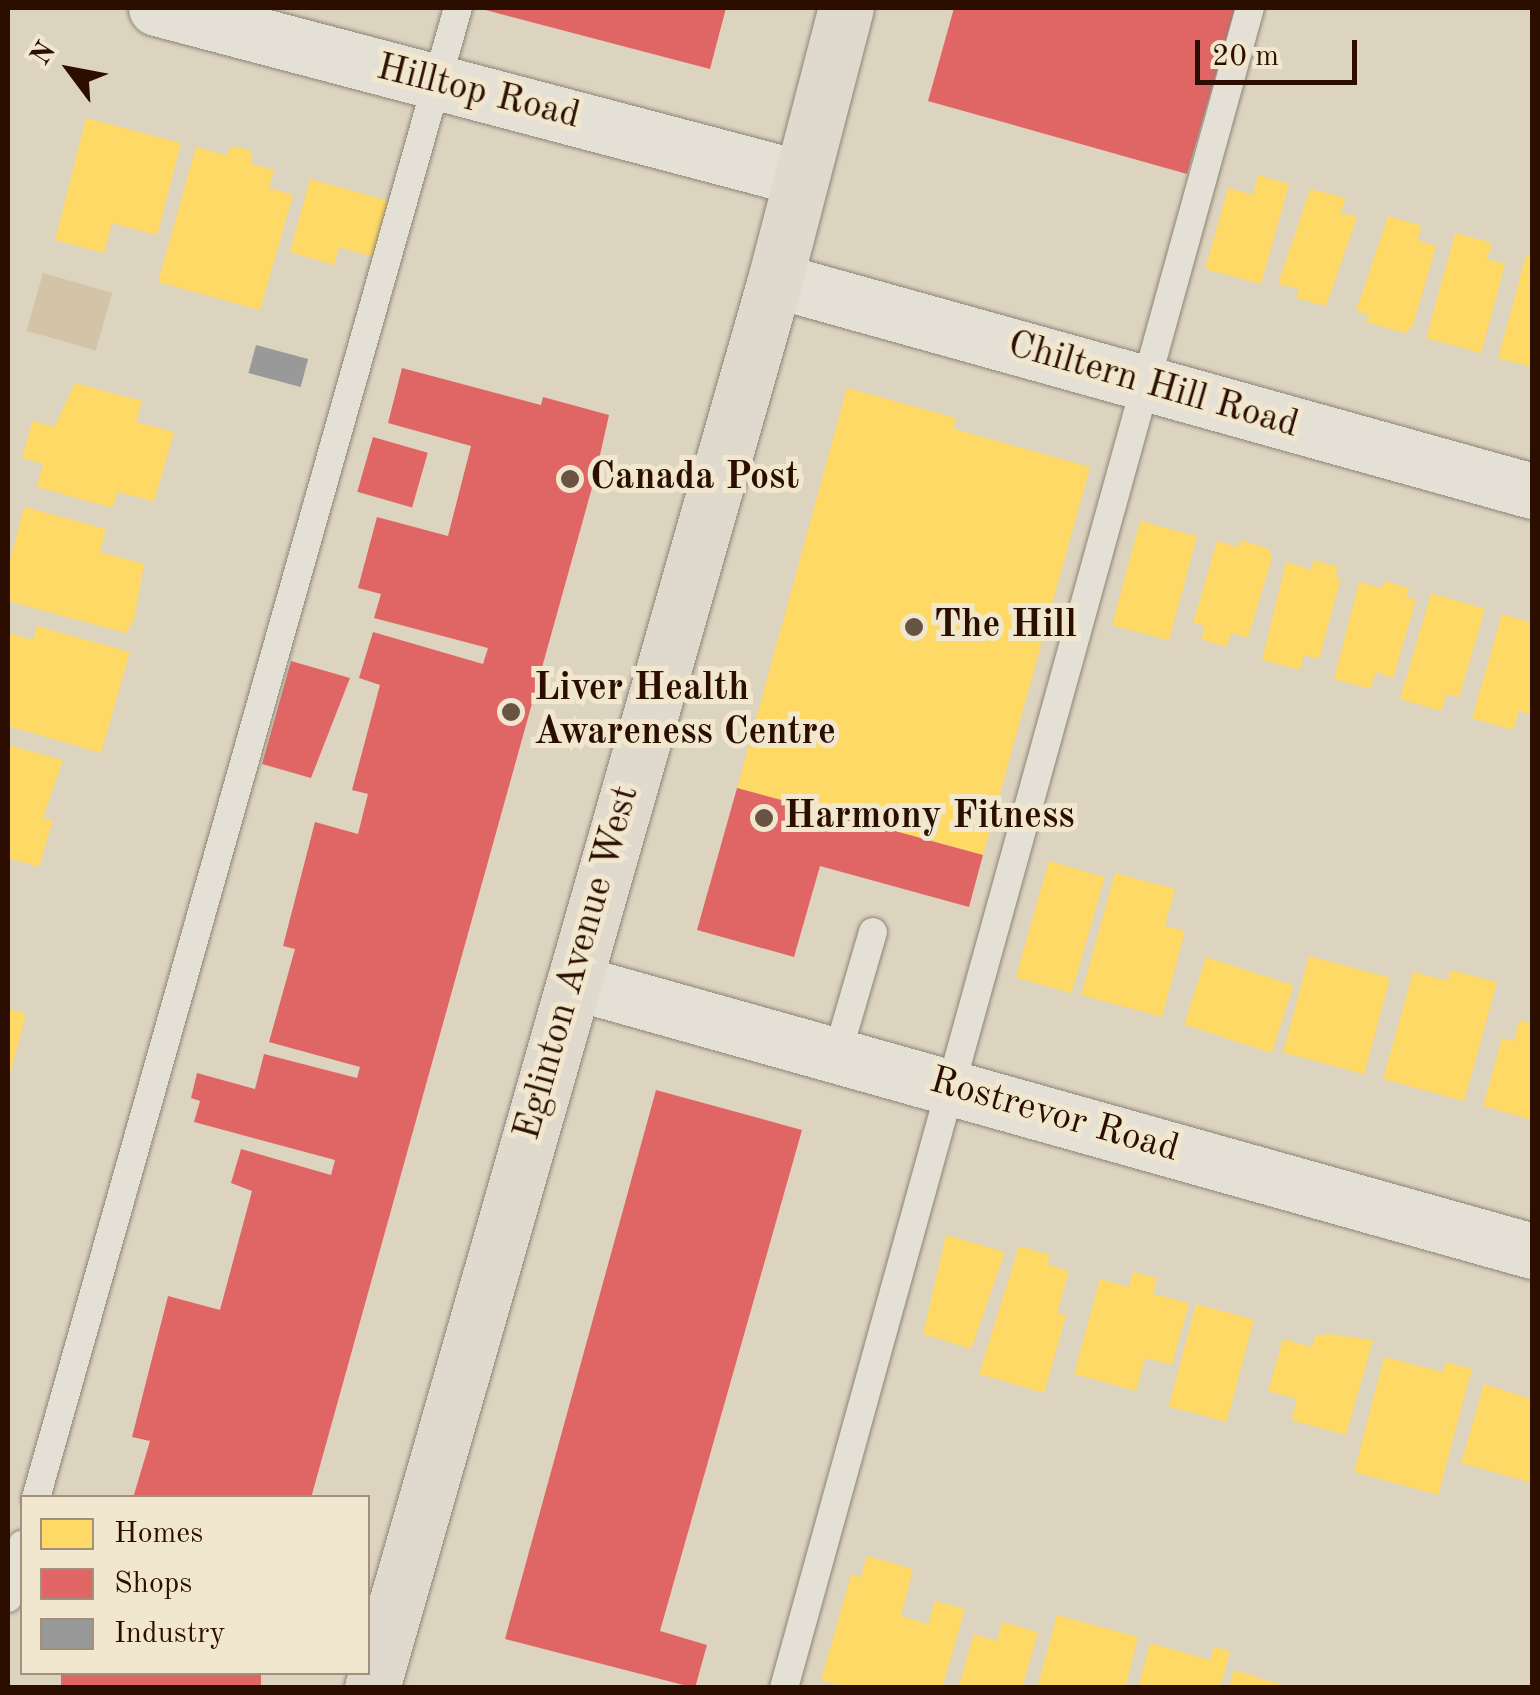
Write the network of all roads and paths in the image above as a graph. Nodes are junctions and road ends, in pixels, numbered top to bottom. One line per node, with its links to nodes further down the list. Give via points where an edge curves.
1 (156, 8): 5 (street, Hilltop Road)
2 (458, 8): 5 (lane)
3 (846, 8): 6 (main road, Eglinton Avenue West)
4 (1250, 8): 8 (lane)
5 (439, 84): 6 (street, Hilltop Road); 15 (lane)
6 (801, 178): 7 (main road, Eglinton Avenue West)
7 (774, 280): 8 (street, Chiltern Hill Road); 11 (main road, Eglinton Avenue West)
8 (1148, 386): 9 (street, Chiltern Hill Road); 13 (lane)
9 (1532, 492)
10 (873, 932): 12 (lane)
11 (574, 982): 12 (street, Rostrevor Road); 18 (main road, Eglinton Avenue West)
12 (837, 1055): 13 (street, Rostrevor Road)
13 (950, 1087): 14 (street, Rostrevor Road); 19 (lane)
14 (1532, 1251)
15 (37, 1495)
16 (20, 1553): 17 (lane)
17 (8, 1598)
18 (378, 1686)
19 (784, 1688)

